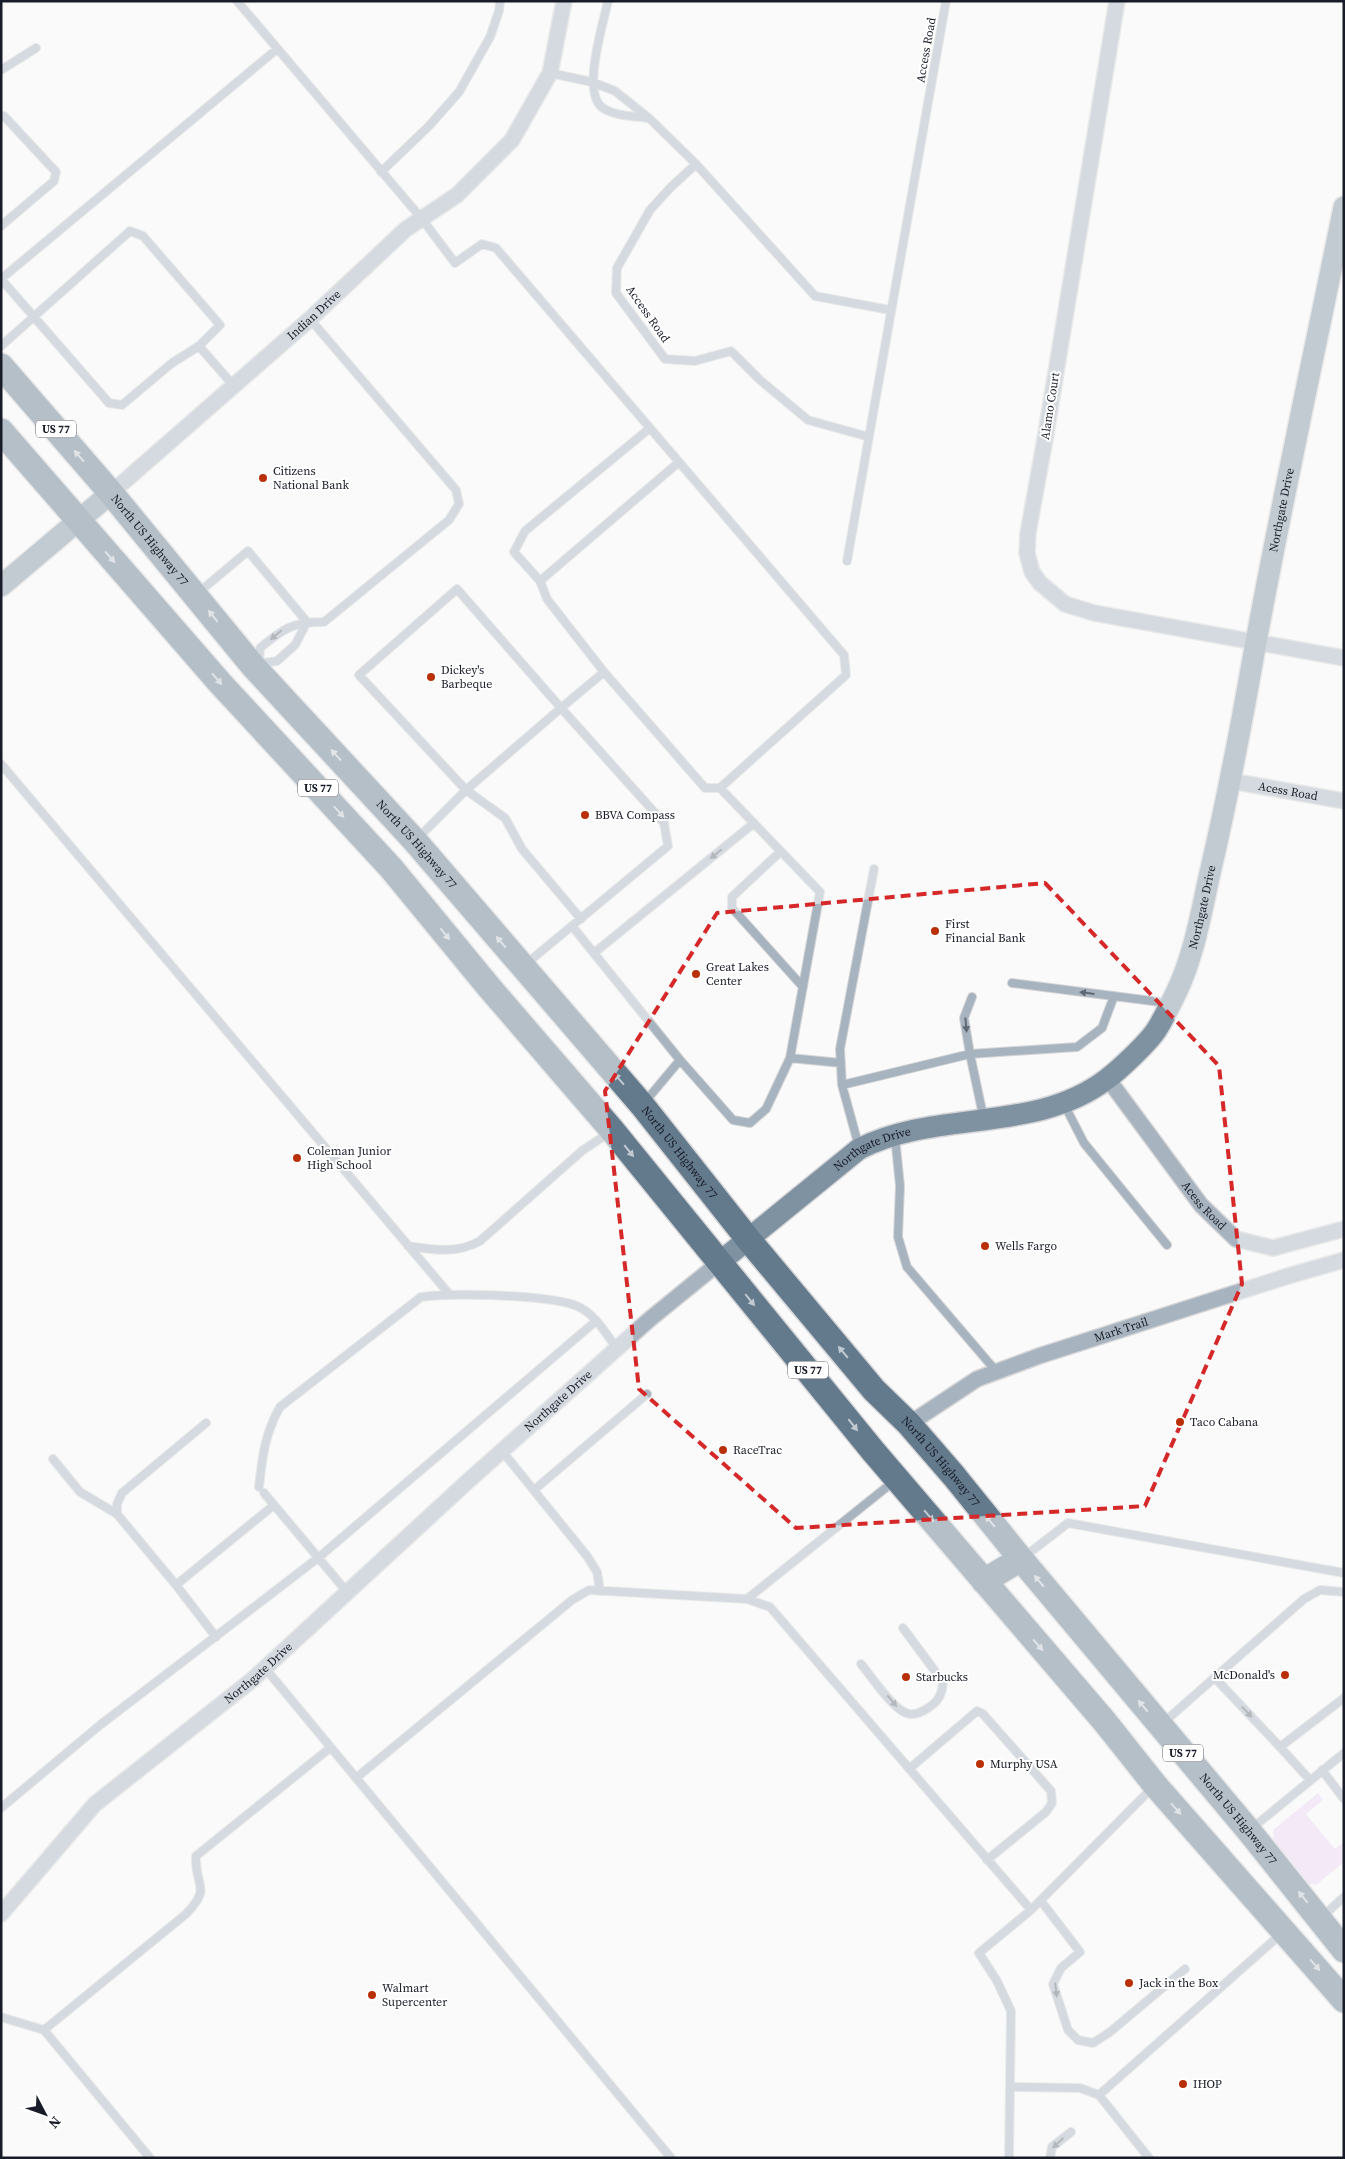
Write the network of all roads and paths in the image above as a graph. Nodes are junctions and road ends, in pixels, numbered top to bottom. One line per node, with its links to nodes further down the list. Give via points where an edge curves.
1 (237, 1): 8 (lane)
2 (500, 1): 15 (lane, via 490,37 459,92)
3 (564, 1): 10 (street, Indian Drive)
4 (608, 1): 11 (lane)
5 (946, 1): 20 (lane, Access Road)
6 (1116, 1): 38 (street, Alamo Court, via 1027,553 1032,572 1040,583 1065,604 1094,613)
7 (36, 48): 9 (lane)
8 (278, 49): 15 (lane); 19 (lane)
9 (1, 70)
10 (550, 73): 11 (lane); 17 (street, Indian Drive, via 512,140 457,195)
11 (592, 82): 13 (lane, via 615,91); 13 (lane, via 594,98 600,107)
12 (1, 116): 18 (lane, via 56,172 54,181)
13 (650, 119): 14 (lane)
14 (696, 164): 20 (lane, via 814,296); 29 (lane, Access Road, via 650,210 617,268 616,293 666,359 696,362 731,351 808,420)
15 (382, 172): 17 (lane)
16 (1344, 207): 38 (street, Northgate Drive)
17 (422, 219): 22 (street, Indian Drive, via 406,229); 27 (lane, via 455,264 482,244 496,248)
18 (1, 226)
19 (1, 279): 21 (lane)
20 (890, 310): 29 (lane, Access Road)
21 (35, 318): 23 (lane); 24 (lane, via 109,403 122,405 172,363); 24 (lane, via 130,231 143,236 220,325)
22 (310, 319): 26 (street, Indian Drive); 37 (lane, via 456,490 459,504 449,520 324,622)
23 (1, 346)
24 (199, 346): 26 (lane)
25 (1, 366): 31 (main road, North US Highway 77 / US 77, one-way to 25)
26 (233, 385): 31 (street, Indian Drive)
27 (650, 428): 30 (lane); 34 (lane, via 525,531 514,552)
28 (1, 431): 32 (main road, US 77)
29 (869, 437): 33 (lane, Access Road)
30 (679, 462): 34 (lane); 45 (lane, via 844,655 846,675)
31 (111, 493): 32 (street, Indian Drive); 36 (main road, North US Highway 77 / US 77)
32 (78, 520): 35 (street, Indian Drive); 70 (main road, US 77, one-way to 70, via 220,683 391,868)
33 (847, 561)
34 (540, 581): 41 (lane, via 546,599)
35 (1, 586)
36 (196, 594): 37 (lane, via 248,551); 40 (main road, North US Highway 77 / US 77, one-way to 36)
37 (307, 622): 40 (lane, one-way to 40, via 284,629 260,648); 40 (lane, via 295,646 277,661)
38 (1256, 642): 39 (street, Alamo Court); 44 (street, Northgate Drive)
39 (1344, 658)
40 (256, 664): 49 (main road, North US Highway 77 / US 77, one-way to 40)
41 (604, 672): 42 (lane); 45 (lane, via 705,788)
42 (561, 708): 46 (lane); 46 (lane, via 457,590 449,596 359,675); 52 (lane, via 664,824 668,846)
43 (1, 764): 76 (lane)
44 (1231, 781): 47 (street, Acess Road); 60 (street, Northgate Drive, via 1196,936)
45 (720, 788): 48 (lane)
46 (466, 790): 49 (lane); 52 (lane, via 505,818 522,849)
47 (1344, 801)
48 (754, 823): 50 (lane); 54 (lane, one-way to 54)
49 (415, 841): 55 (main road, North US Highway 77 / US 77, one-way to 49)
50 (781, 851): 57 (lane, via 820,892); 57 (lane, via 732,897 732,908)
51 (874, 868): 64 (lane, via 840,1048)
52 (581, 919): 53 (lane)
53 (572, 926): 54 (lane); 55 (lane)
54 (594, 954): 63 (lane)
55 (522, 967): 68 (main road, North US Highway 77 / US 77, one-way to 55)
56 (1012, 983): 58 (lane, one-way to 56)
57 (803, 987): 62 (lane)
58 (1114, 996): 60 (lane); 61 (lane, via 1102,1028 1077,1047)
59 (972, 997): 61 (lane, one-way to 61, via 964,1018)
60 (1170, 1003): 65 (street, Northgate Drive, via 1155,1032)
61 (970, 1054): 66 (lane); 69 (lane)
62 (790, 1058): 63 (lane, via 766,1109 750,1123 733,1120); 64 (lane)
63 (680, 1060): 68 (lane)
64 (841, 1063): 66 (lane)
65 (1108, 1079): 67 (street, Northgate Drive); 73 (street, Acess Road, via 1202,1205 1236,1239 1273,1248)
66 (842, 1085): 72 (lane)
67 (1063, 1102): 69 (street, Northgate Drive); 75 (lane, via 1084,1143)
68 (642, 1105): 74 (main road, North US Highway 77 / US 77)
69 (984, 1120): 71 (street, Northgate Drive, via 923,1127)
70 (612, 1130): 76 (lane, via 583,1150 475,1244 456,1250); 78 (main road, US 77, one-way to 78)
71 (895, 1134): 72 (street, Northgate Drive); 82 (lane, via 900,1186 898,1237 907,1267)
72 (859, 1149): 74 (street, Northgate Drive)
73 (1344, 1229)
74 (748, 1240): 78 (street, Northgate Drive); 85 (main road, North US Highway 77 / US 77, one-way to 74, via 874,1390)
75 (1167, 1245)
76 (408, 1246): 79 (lane)
77 (1344, 1260): 82 (street, Mark Trail, via 1251,1287)
78 (720, 1262): 81 (street, Northgate Drive); 88 (main road, US 77, one-way to 88)
79 (450, 1295): 80 (lane, via 545,1299 581,1308); 90 (lane, via 421,1296 280,1407 271,1422 262,1452 262,1490)
80 (596, 1321): 81 (lane); 92 (lane)
81 (617, 1349): 86 (street, Northgate Drive)
82 (996, 1371): 85 (street, Mark Trail, via 977,1378)
83 (647, 1394): 89 (lane)
84 (206, 1423): 91 (lane, via 122,1493)
85 (909, 1424): 93 (main road, North US Highway 77 / US 77, one-way to 85)
86 (502, 1451): 89 (lane); 98 (street, Northgate Drive)
87 (53, 1459): 91 (lane, via 80,1492)
88 (897, 1479): 95 (main road, US 77, one-way to 95); 100 (lane)
89 (534, 1490): 97 (lane, via 587,1556 597,1572)
90 (274, 1504): 92 (lane); 96 (lane)
91 (117, 1514): 96 (lane)
92 (318, 1558): 98 (lane); 102 (lane)
93 (1021, 1559): 94 (lane, via 1068,1523); 95 (main road); 107 (main road, North US Highway 77 / US 77, one-way to 93)
94 (1344, 1573)
95 (984, 1581): 116 (main road, US 77, one-way to 116)
96 (176, 1585): 102 (lane)
97 (600, 1591): 100 (lane); 113 (lane, via 589,1590 572,1600)
98 (347, 1592): 104 (street, Northgate Drive)
99 (1344, 1592): 105 (lane, via 1320,1590 1304,1599)
100 (747, 1599): 111 (lane, via 770,1607)
101 (903, 1628): 103 (lane, one-way to 101, via 898,1708 907,1714 921,1712 934,1704 942,1694 943,1682)
102 (216, 1637): 119 (lane, via 100,1725)
103 (861, 1664)
104 (265, 1668): 109 (lane); 125 (street, Northgate Drive, via 95,1804)
105 (1214, 1678): 107 (lane); 108 (lane, one-way to 108)
106 (1344, 1698): 108 (lane)
107 (1160, 1726): 120 (main road, North US Highway 77 / US 77)
108 (1280, 1747): 114 (lane)
109 (330, 1748): 113 (lane); 132 (lane, via 196,1856 195,1871 202,1887 199,1901)
110 (1344, 1753): 112 (lane)
111 (909, 1769): 121 (lane); 121 (lane, via 977,1711 1051,1791 1052,1803 1046,1812)
112 (1322, 1770): 114 (lane); 117 (lane)
113 (356, 1778): 137 (lane)
114 (1310, 1780): 120 (lane)
115 (1344, 1784): 117 (lane)
116 (1155, 1785): 123 (lane); 127 (main road, US 77, one-way to 127)
117 (1337, 1789): 118 (lane)
118 (1344, 1798)
119 (1, 1808)
120 (1249, 1831): 126 (main road, North US Highway 77 / US 77, one-way to 120)
121 (988, 1860): 124 (lane)
122 (1344, 1897): 126 (lane)
123 (1041, 1900): 124 (lane); 129 (lane, one-way to 129, via 1080,1952 1061,1968 1053,1984 1068,2030 1078,2040 1093,2043 1110,2032)
124 (1031, 1910): 133 (lane, via 979,1953 1011,2011)
125 (1, 1914)
126 (1320, 1918): 128 (main road, North US Highway 77 / US 77)
127 (1285, 1931): 130 (main road, US 77, one-way to 130); 134 (lane)
128 (1344, 1950)
129 (1185, 1969)
130 (1344, 2000)
131 (1, 2017): 132 (lane)
132 (44, 2030): 136 (lane)
133 (1010, 2087): 134 (lane, via 1080,2088); 138 (lane)
134 (1099, 2096): 140 (lane)
135 (1071, 2132): 139 (lane, one-way to 139, via 1052,2147)
136 (150, 2158)
137 (671, 2158)
138 (1009, 2158)
139 (1050, 2158)
140 (1149, 2158)

